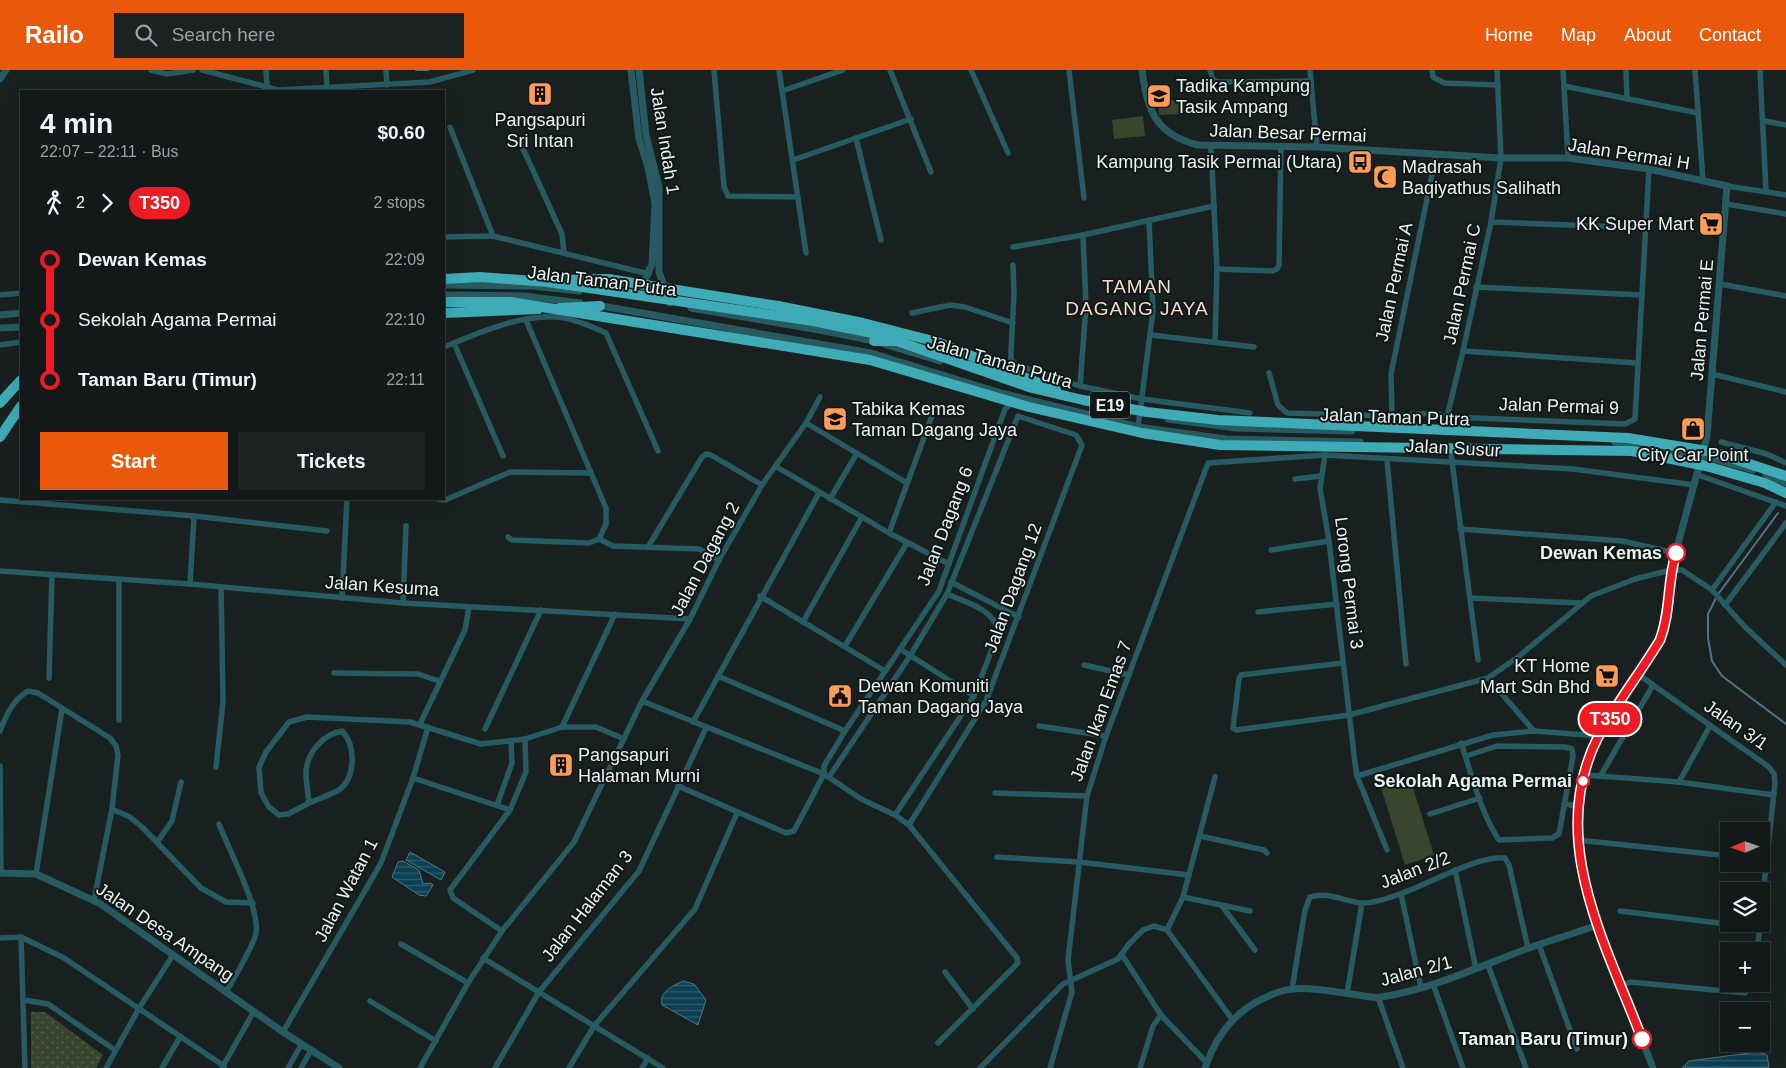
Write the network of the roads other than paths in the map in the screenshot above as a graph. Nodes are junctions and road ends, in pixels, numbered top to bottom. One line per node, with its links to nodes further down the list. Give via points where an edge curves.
1 (6, 70): 26 (street)
2 (151, 70): 3 (street, via 167,74)
3 (193, 70)
4 (202, 70): 30 (street)
5 (266, 70): 30 (street)
6 (326, 70): 32 (street)
7 (386, 70): 28 (street)
8 (473, 70): 28 (street, via 430,82)
9 (632, 70): 73 (street, Jalan Indah 1, via 639,139 655,204)
10 (639, 70): 86 (street, Jalan Indah 1, via 646,135 659,187 659,272)
11 (714, 70): 56 (street, via 724,187 728,196)
12 (779, 70): 33 (street)
13 (843, 70): 33 (street)
14 (890, 70): 36 (street)
15 (971, 70): 45 (street)
16 (1069, 70): 57 (street)
17 (1142, 70): 42 (street, Jalan Besar Permai, via 1145,95 1160,126 1178,138)
18 (1210, 70): 27 (street, via 1214,80 1219,82)
19 (1310, 70): 27 (street)
20 (1432, 70): 29 (street, via 1432,77 1444,84)
21 (1497, 70): 29 (street, Jalan Permai C)
22 (1563, 70): 31 (street)
23 (1626, 70): 34 (street)
24 (1695, 70): 35 (street)
25 (1760, 70): 37 (street)
26 (0, 79)
27 (1311, 81): 44 (street)
28 (387, 85): 32 (street)
29 (1498, 85): 47 (street, Jalan Permai C)
30 (267, 86): 32 (street, via 278,90)
31 (1564, 86): 34 (street); 48 (street)
32 (327, 88)
33 (782, 91): 49 (street)
34 (1627, 99): 35 (street)
35 (1698, 113): 52 (street)
36 (911, 119): 40 (street); 51 (street)
37 (1764, 121): 38 (street); 54 (street)
38 (1786, 125)
39 (450, 127): 65 (street)
40 (856, 138): 49 (street); 67 (street)
41 (520, 142): 69 (street, via 562,234)
42 (1211, 146): 43 (street, Jalan Besar Permai); 59 (street)
43 (1281, 146): 44 (street, Jalan Besar Permai); 72 (street, via 1277,269)
44 (1316, 147): 46 (street, Jalan Besar Permai)
45 (1008, 153)
46 (1436, 155): 47 (street, Jalan Permai H); 123 (street, Jalan Permai A, via 1391,374)
47 (1501, 158): 48 (street, Jalan Permai H); 62 (street, Jalan Permai C)
48 (1568, 158): 50 (street, Jalan Permai H)
49 (793, 160): 56 (street)
50 (1649, 169): 52 (street, Jalan Permai H); 63 (street)
51 (931, 172)
52 (1704, 181): 53 (street, Jalan Permai H)
53 (1727, 186): 54 (street, Jalan Permai H); 58 (street, Jalan Permai E)
54 (1766, 191): 55 (street, Jalan Permai H)
55 (1786, 195)
56 (798, 197): 70 (street)
57 (1084, 198)
58 (1726, 204): 60 (street); 76 (street, Jalan Permai E)
59 (1214, 206): 61 (street); 72 (street)
60 (1786, 214)
61 (1149, 220): 64 (street); 96 (street, via 1154,291)
62 (1491, 222): 63 (street); 78 (street, Jalan Permai C)
63 (1645, 228): 82 (street)
64 (1082, 235): 68 (street); 110 (street, via 1086,306)
65 (493, 236): 66 (street); 69 (street)
66 (445, 237)
67 (881, 240)
68 (1013, 247)
69 (564, 253): 73 (street)
70 (806, 253)
71 (1013, 265): 93 (street)
72 (1217, 269): 100 (street)
73 (650, 274): 84 (street, Jalan Indah 1)
74 (445, 279): 75 (highway, E19, bridge, via 480,276)
75 (548, 282): 105 (highway, bridge, via 573,278 608,279 778,306 937,342); 146 (highway, E19, bridge, via 814,321 868,332 1032,388 1147,412 1218,420 1628,438 1713,452)
76 (1720, 284): 83 (street); 108 (street, Jalan Permai E)
77 (445, 285): 84 (street, Jalan Taman Putra, via 533,286)
78 (1476, 287): 82 (street); 104 (street, Jalan Permai C)
79 (20, 293): 80 (street)
80 (0, 295)
81 (445, 295): 87 (street, Jalan Taman Putra, via 524,296)
82 (1641, 295): 106 (street)
83 (1786, 296)
84 (632, 298): 86 (street, Jalan Taman Putra)
85 (445, 302): 153 (highway, E19, bridge, via 511,302 870,360 1029,407 1142,433 1220,445 1632,451 1706,466 1765,483)
86 (671, 304): 97 (street, Jalan Taman Putra)
87 (600, 306): 88 (highway); 112 (street, Jalan Taman Putra, via 871,353)
88 (449, 312)
89 (20, 313): 91 (street)
90 (912, 313): 93 (street, via 950,305)
91 (0, 315)
92 (526, 320): 99 (street); 132 (street, via 558,317 606,333); 143 (street)
93 (1013, 323): 110 (street, via 1011,360 1017,365)
94 (20, 327): 95 (street)
95 (0, 328)
96 (1151, 335): 100 (street); 115 (street)
97 (874, 341): 105 (highway, via 918,343); 116 (street, Jalan Taman Putra)
98 (20, 342): 101 (street)
99 (454, 342): 102 (street); 135 (street)
100 (1216, 342): 103 (street)
101 (0, 344)
102 (445, 346)
103 (1254, 347)
104 (1462, 351): 106 (street); 124 (street, Jalan Permai C)
105 (970, 356): 116 (highway)
106 (1637, 363): 124 (street, Jalan Permai 9, via 1635,419 1624,424)
107 (1269, 373): 123 (street, Jalan Permai 9, via 1278,405 1287,413)
108 (1712, 374): 111 (street); 136 (street, Jalan Permai E)
109 (20, 381): 117 (highway)
110 (1080, 386): 115 (street)
111 (1786, 392)
112 (1001, 393): 114 (street, Jalan Taman Putra); 120 (street)
113 (820, 397): 125 (street, Jalan Dagang 2)
114 (1020, 398): 120 (street); 126 (street, Jalan Taman Putra)
115 (1142, 399): 121 (street); 122 (street)
116 (1083, 401): 122 (street, Jalan Taman Putra)
117 (0, 403)
118 (936, 405): 148 (street)
119 (20, 407): 129 (highway)
120 (1005, 410): 176 (street, Jalan Dagang 6)
121 (1250, 413)
122 (1140, 416): 126 (street); 127 (street, Jalan Taman Putra, via 1236,428)
123 (1392, 416): 124 (street, Jalan Permai 9, via 1434,413)
124 (1448, 417): 127 (street, Jalan Permai C); 128 (street)
125 (806, 423): 133 (street); 142 (street, Jalan Dagang 2)
126 (1138, 427): 131 (street, Jalan Taman Putra, via 1226,439)
127 (1436, 432): 128 (street, Jalan Taman Putra)
128 (1454, 433): 136 (street, Jalan Taman Putra, via 1622,443)
129 (0, 437)
130 (1720, 442): 140 (street, via 1767,454)
131 (1450, 444): 138 (street); 141 (street, Jalan Taman Putra, via 1610,454)
132 (658, 451)
133 (857, 453): 148 (street); 154 (street)
134 (1325, 455): 137 (street, Jalan Susur); 139 (street, Jalan Susur); 145 (street, Lorong Permai 3)
135 (504, 456)
136 (1703, 456): 141 (street, Jalan Permai E); 149 (street, Jalan Taman Putra, via 1767,474)
137 (1387, 460): 138 (street, Jalan Susur); 206 (street)
138 (1451, 462): 151 (street, Jalan Susur, via 1573,469); 165 (street)
139 (1208, 463): 210 (street, Jalan Ikan Emas 7)
140 (1786, 463)
141 (1701, 465): 144 (street, Jalan Permai E); 153 (street, Jalan Taman Putra, via 1758,481)
142 (777, 467): 150 (street, Jalan Dagang 2); 152 (street)
143 (590, 473): 157 (street, via 510,472); 169 (street, via 606,508 606,524)
144 (1698, 475): 151 (street, Jalan Permai E); 159 (street)
145 (1321, 476): 147 (street); 170 (street, Lorong Permai 3)
146 (1786, 476)
147 (1295, 479)
148 (907, 483): 167 (street)
149 (1786, 483)
150 (762, 485): 172 (street, via 706,454); 175 (street, Jalan Dagang 2)
151 (1695, 485): 174 (street, Jalan Permai E)
152 (820, 493): 154 (street); 186 (street)
153 (1786, 493)
154 (830, 499): 162 (street)
155 (0, 500): 158 (street)
156 (347, 500): 187 (street)
157 (445, 500)
158 (50, 501): 161 (street)
159 (1776, 502): 160 (street); 184 (street)
160 (1786, 506)
161 (194, 516): 166 (street); 182 (street)
162 (862, 517): 167 (street); 199 (street)
163 (1786, 523): 190 (street)
164 (406, 526): 191 (street)
165 (1460, 529): 174 (street, via 1622,541); 188 (street)
166 (328, 531)
167 (888, 533): 171 (street)
168 (508, 537): 169 (street, via 512,540 589,543)
169 (599, 539): 172 (street, via 614,546)
170 (1329, 541): 173 (street); 192 (street, Lorong Permai 3)
171 (907, 543): 176 (street); 200 (street)
172 (648, 546): 175 (street, via 699,549)
173 (1271, 550)
174 (1676, 553): 177 (street, Jalan Permai E)
175 (719, 560): 198 (street, Jalan Dagang 2)
176 (949, 564): 201 (street, Jalan Dagang 6, via 939,591)
177 (1671, 570): 184 (street, via 1682,570); 189 (street, via 1635,579); 211 (street, Jalan Permai E, via 1670,603 1665,625)
178 (0, 571): 179 (street, Jalan Kesuma)
179 (52, 575): 180 (street, Jalan Kesuma); 213 (street)
180 (118, 580): 182 (street, Jalan Kesuma); 221 (street)
181 (952, 582): 185 (street); 197 (street); 197 (street, Jalan Dagang 12, via 1018,416 1076,435 1082,445)
182 (190, 584): 183 (street, Jalan Kesuma)
183 (221, 587): 187 (street, Jalan Kesuma); 241 (street, via 223,702)
184 (1714, 592): 190 (street)
185 (947, 594): 202 (street); 217 (street, via 990,614 999,631)
186 (760, 596): 199 (street); 212 (street)
187 (342, 598): 191 (street, Jalan Kesuma)
188 (1470, 598): 189 (street); 203 (street)
189 (1581, 603): 214 (street)
190 (1724, 603): 204 (street)
191 (403, 604): 193 (street, Jalan Kesuma)
192 (1337, 604): 195 (street); 205 (street, Lorong Permai 3)
193 (469, 607): 194 (street, Jalan Kesuma); 215 (street, via 465,630)
194 (541, 610): 196 (street, Jalan Kesuma); 229 (street)
195 (1258, 612)
196 (615, 614): 198 (street, Jalan Kesuma); 227 (street)
197 (1019, 617): 266 (street, Jalan Dagang 12, via 986,701)
198 (690, 619): 218 (street, Jalan Dagang 2)
199 (803, 622): 200 (street)
200 (845, 646): 208 (street)
201 (900, 649): 202 (street); 208 (street, Jalan Dagang 6)
202 (910, 656): 217 (street); 243 (street)
203 (1478, 660)
204 (1785, 662)
205 (1343, 663): 220 (street, Lorong Permai 3); 220 (street, via 1247,674 1239,679 1232,724 1236,730)
206 (1406, 664)
207 (1084, 666): 210 (street)
208 (885, 671): 231 (street, Jalan Dagang 6)
209 (334, 673): 215 (street, via 418,674)
210 (1129, 675): 233 (street, Jalan Ikan Emas 7)
211 (1639, 675): 216 (street, Jalan 3/1); 234 (street, Jalan Permai E)
212 (718, 676): 222 (street); 231 (street)
213 (49, 678)
214 (1488, 678): 220 (street); 232 (street)
215 (439, 680): 223 (street)
216 (1653, 685): 225 (street, Jalan 3/1); 244 (street)
217 (974, 696): 263 (street)
218 (642, 701): 222 (street); 236 (street, Jalan Dagang 2)
219 (62, 709): 230 (street, via 38,693 28,691 19,696); 259 (street, via 110,738 116,746 118,755); 277 (street)
220 (1349, 715): 245 (street, Lorong Permai 3)
221 (119, 720)
222 (693, 722): 228 (street)
223 (420, 724): 226 (street); 255 (street, via 307,717 290,722 259,766 261,793 269,808 278,815 288,814)
224 (1039, 726): 233 (street)
225 (1710, 726): 249 (street); 252 (street, Jalan 3/1, via 1769,767 1774,774)
226 (428, 727): 237 (street, via 481,744); 247 (street, Jalan Watan 1)
227 (562, 727): 235 (street); 236 (street, via 596,727)
228 (706, 728): 243 (street); 250 (street, Jalan Halaman 3)
229 (485, 729)
230 (0, 731)
231 (845, 731): 243 (street, Jalan Dagang 6, via 824,766)
232 (1534, 731): 234 (street); 238 (street, via 1493,735)
233 (1106, 736): 253 (street, Jalan Ikan Emas 7)
234 (1599, 736): 242 (street, Jalan Permai E)
235 (525, 739): 237 (street); 260 (street, via 526,772)
236 (624, 739): 290 (street, Jalan Dagang 2, via 574,842)
237 (511, 740): 257 (street, via 512,763)
238 (1461, 743): 239 (street); 245 (street)
239 (1466, 756): 254 (street); 256 (street, via 1498,746 1572,749)
240 (0, 766): 276 (street)
241 (216, 767)
242 (1585, 774): 244 (street); 258 (street, Jalan Permai E)
243 (826, 775): 261 (street, via 790,834); 263 (street, via 861,799)
244 (1601, 775): 249 (street)
245 (1357, 776): 270 (street, Lorong Permai 3)
246 (1215, 777): 267 (street)
247 (413, 778): 257 (street); 322 (street, Jalan Watan 1, via 381,863)
248 (181, 782): 269 (street, via 172,821)
249 (1679, 782): 252 (street)
250 (678, 786): 261 (street); 311 (street, Jalan Halaman 3, via 638,871)
251 (996, 793): 253 (street)
252 (1774, 794): 264 (street, Jalan 3/1)
253 (1087, 796): 274 (street, Jalan Ikan Emas 7)
254 (1480, 798): 256 (street, via 1499,840 1556,836); 262 (street)
255 (309, 803): 255 (street, via 306,770 311,754 332,733 342,731 348,736 352,759 348,778 340,789)
256 (1564, 804): 258 (street)
257 (498, 805): 260 (street)
258 (1578, 806): 268 (street, Jalan Permai E)
259 (112, 809): 269 (street, via 130,817); 281 (street)
260 (510, 810): 290 (street, via 452,888 451,895)
261 (737, 813): 321 (street, via 695,909)
262 (1430, 814)
263 (895, 815): 266 (street)
264 (1770, 822)
265 (219, 824): 282 (street)
266 (909, 825): 316 (street, via 1017,958 1018,963)
267 (1200, 836): 271 (street); 278 (street)
268 (1578, 840): 272 (street); 288 (street, Jalan Permai E, via 1581,871)
269 (158, 841): 282 (street, via 201,888 226,902)
270 (1387, 850)
271 (1266, 852)
272 (1720, 855)
273 (998, 857): 274 (street)
274 (1079, 862): 278 (street); 303 (street, Jalan Ikan Emas 7, via 1068,960)
275 (1455, 870): 279 (street, Jalan 2/2); 295 (street, Jalan 2/2, via 1497,857 1505,858); 301 (street)
276 (1, 873): 277 (street, Jalan Desa Ampang)
277 (36, 874): 281 (street, Jalan Desa Ampang)
278 (1189, 875): 280 (street)
279 (1402, 894): 283 (street, Jalan 2/2); 307 (street)
280 (1183, 898): 284 (street); 289 (street)
281 (94, 900): 297 (street, Jalan Desa Ampang)
282 (253, 903): 310 (street, via 257,918 256,935)
283 (1362, 903): 308 (street, Jalan 2/2, via 1320,894 1310,897); 312 (street)
284 (1222, 906): 285 (street); 296 (street)
285 (1250, 911)
286 (1620, 911): 287 (street)
287 (1720, 922)
288 (1598, 926): 294 (street, Jalan 2/1); 306 (street, Jalan Permai E)
289 (1167, 930): 298 (street, via 1154,926 1143,930); 320 (street)
290 (502, 931): 299 (street, Jalan Dagang 2)
291 (21, 937): 292 (street); 314 (street); 317 (street, via 64,958)
292 (0, 938)
293 (401, 944): 304 (street)
294 (1539, 944): 295 (street, Jalan 2/1); 327 (street)
295 (1528, 948): 300 (street, Jalan 2/1)
296 (1256, 950)
297 (173, 955): 310 (street, Jalan Desa Ampang); 317 (street)
298 (1122, 955): 303 (street); 319 (street)
299 (483, 958): 304 (street, Jalan Dagang 2); 311 (street)
300 (1488, 965): 301 (street, Jalan 2/1); 349 (street)
301 (1476, 969): 305 (street, Jalan 2/1)
302 (944, 972): 316 (street)
303 (1070, 979): 344 (street); 345 (street, Jalan Ikan Emas 7, via 1071,998)
304 (468, 983): 324 (street, Jalan Dagang 2)
305 (1433, 984): 307 (street, Jalan 2/1); 348 (street)
306 (1621, 986): 309 (street, via 1630,982); 350 (street, Jalan Permai E)
307 (1422, 988): 313 (street, Jalan 2/1)
308 (1292, 989): 312 (street, Jalan 2/1); 320 (street, Jalan 2/1, via 1267,997)
309 (1720, 991)
310 (226, 992): 318 (street, Jalan Desa Ampang)
311 (539, 992): 321 (street); 340 (street, Jalan Halaman 3)
312 (1347, 994): 313 (street, Jalan 2/1)
313 (1378, 998): 347 (street)
314 (24, 1000): 328 (street, via 48,1004); 333 (street)
315 (370, 1001): 324 (street)
316 (973, 1009): 325 (street)
317 (138, 1010): 323 (street); 328 (street)
318 (254, 1012): 322 (street, Jalan Desa Ampang); 332 (street)
319 (1161, 1015): 331 (street); 346 (street, via 1153,1026)
320 (1232, 1019): 331 (street, Jalan 2/1, via 1215,1041)
321 (594, 1026): 330 (street); 341 (street)
322 (283, 1032): 326 (street, Jalan Desa Ampang)
323 (180, 1037): 332 (street); 335 (street)
324 (436, 1041): 339 (street, Jalan Dagang 2)
325 (938, 1043)
326 (302, 1044): 329 (street, Jalan Desa Ampang); 336 (street)
327 (1577, 1049)
328 (115, 1050): 334 (street)
329 (311, 1050): 337 (street); 338 (street, Jalan Desa Ampang)
330 (648, 1058): 342 (street); 343 (street)
331 (1206, 1065)
332 (223, 1067)
333 (25, 1068)
334 (106, 1068)
335 (162, 1068)
336 (288, 1068)
337 (300, 1068)
338 (339, 1068)
339 (420, 1068)
340 (495, 1068)
341 (569, 1068)
342 (642, 1068)
343 (664, 1068)
344 (980, 1068)
345 (1050, 1068)
346 (1140, 1068)
347 (1403, 1068)
348 (1463, 1068)
349 (1526, 1068)
350 (1653, 1068)

